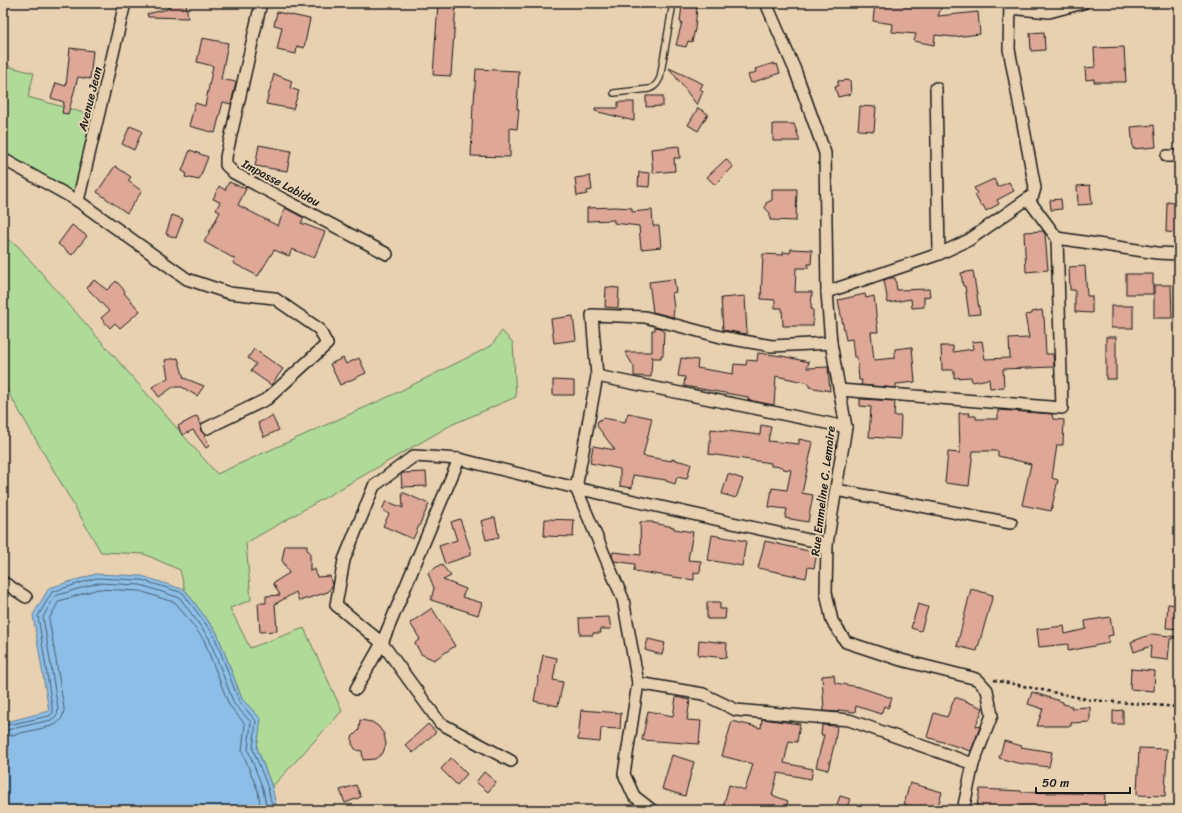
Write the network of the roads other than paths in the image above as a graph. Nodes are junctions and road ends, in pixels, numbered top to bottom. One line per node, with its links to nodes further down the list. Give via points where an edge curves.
1 (126, 3): 13 (street, Avenue Jean)
2 (261, 3): 15 (street, Impasse Labidou, via 226,165 234,173)
3 (673, 3): 8 (lane, via 657,84 654,88)
4 (766, 3): 18 (street, Rue Emmeline C. Lemaire, via 795,70 825,152)
5 (1082, 3): 6 (street, via 1050,12)
6 (1010, 6): 12 (street, via 1009,49 1035,188 1033,195)
7 (936, 88): 16 (street)
8 (614, 93)
9 (1167, 156): 10 (street)
10 (1179, 156)
11 (3, 159): 13 (street)
12 (1028, 199): 14 (street); 16 (street, via 969,240)
13 (78, 201): 23 (street, via 187,279 228,293 274,298 319,329 327,344 267,399)
14 (1057, 238): 17 (street); 21 (street, via 1062,408)
15 (387, 254)
16 (939, 254): 18 (street)
17 (1179, 254)
18 (827, 292): 19 (street, Rue Emmeline C. Lemaire)
19 (831, 343): 20 (street, via 772,346 721,337 646,317 592,315); 21 (street, Rue Emmeline C. Lemaire)
20 (597, 376): 22 (street); 25 (street)
21 (840, 390): 22 (street, Rue Emmeline C. Lemaire)
22 (846, 427): 26 (street, Rue Emmeline C. Lemaire)
23 (207, 428)
24 (459, 459): 25 (street); 31 (street); 31 (street, via 414,456 374,486 344,560 336,605)
25 (576, 488): 28 (street); 32 (street, via 622,599)
26 (836, 490): 27 (street); 28 (street, Rue Emmeline C. Lemaire)
27 (1011, 523)
28 (827, 544): 35 (street, Rue Emmeline C. Lemaire, via 826,592 832,622 846,642 901,660 978,680 987,690 992,715)
29 (3, 582): 30 (street)
30 (26, 597)
31 (382, 643): 33 (street); 34 (street, via 440,723)
32 (638, 683): 35 (street, via 703,694 736,710 849,720); 36 (street, via 624,774 634,796)
33 (356, 689)
34 (511, 761)
35 (973, 764): 37 (street)
36 (652, 810)
37 (963, 810)

